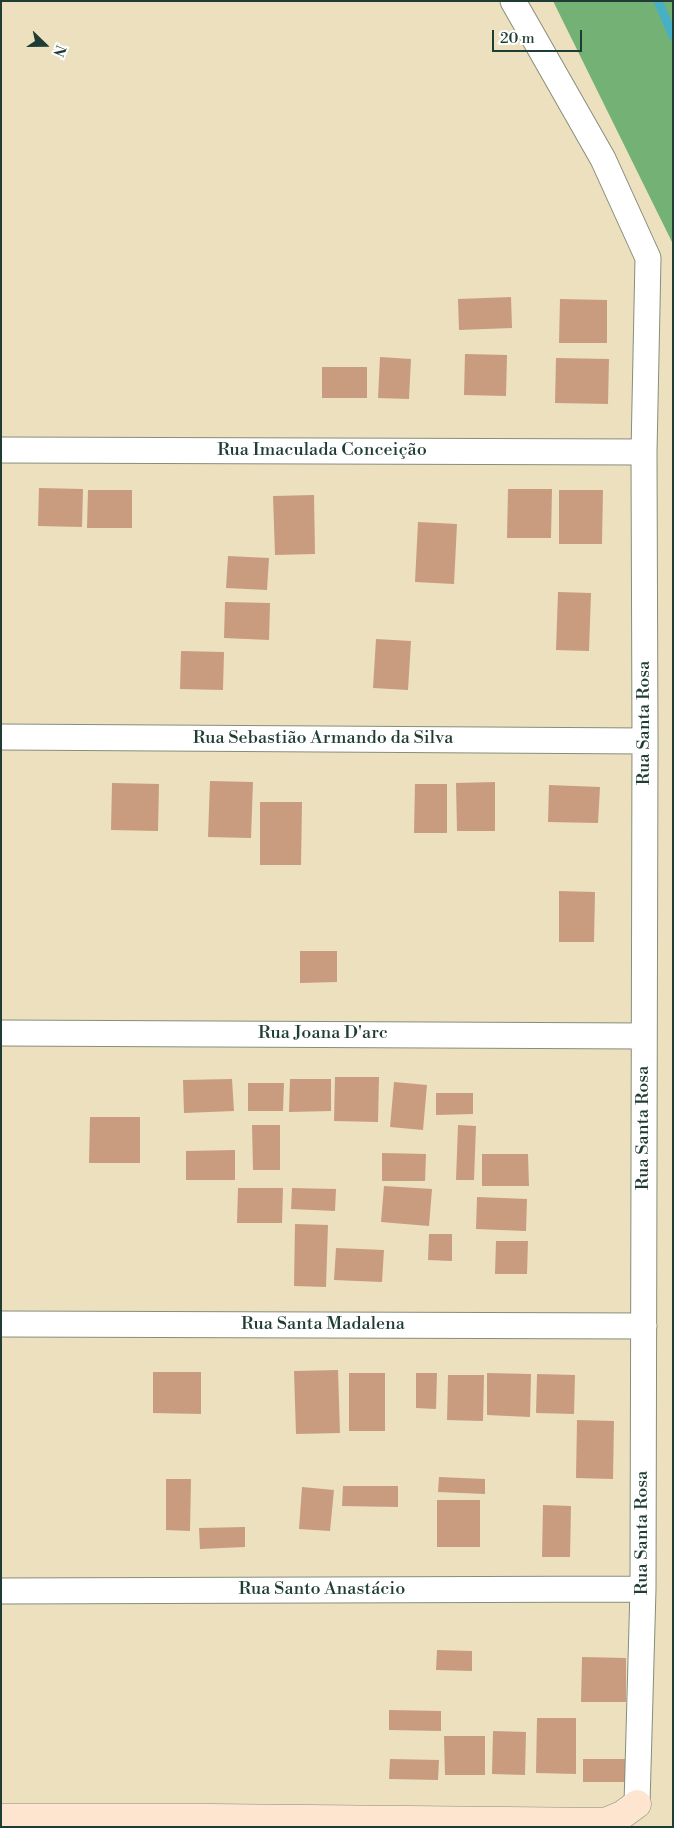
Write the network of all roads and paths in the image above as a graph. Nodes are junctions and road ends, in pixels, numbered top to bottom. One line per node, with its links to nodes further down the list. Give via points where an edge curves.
1 (513, 1): 3 (street, Rua Santa Rosa, via 604,159 648,258)
2 (1, 450): 3 (street, Rua Imaculada Conceição)
3 (644, 452): 5 (street, Rua Santa Rosa)
4 (1, 737): 5 (street, Rua Sebastião Armando da Silva)
5 (645, 741): 7 (street, Rua Santa Rosa)
6 (1, 1033): 7 (street, Rua Joana D'arc)
7 (644, 1036): 9 (street, Rua Santa Rosa)
8 (1, 1324): 9 (street, Rua Santa Madalena)
9 (644, 1326): 10 (street, Rua Santa Rosa)
10 (644, 1589): 11 (street, Rua Santo Anastácio); 12 (street, Rua Santa Rosa)
11 (1, 1591)
12 (637, 1804): 14 (street, via 605,1822)
13 (1, 1818): 14 (street)
14 (212, 1822)

